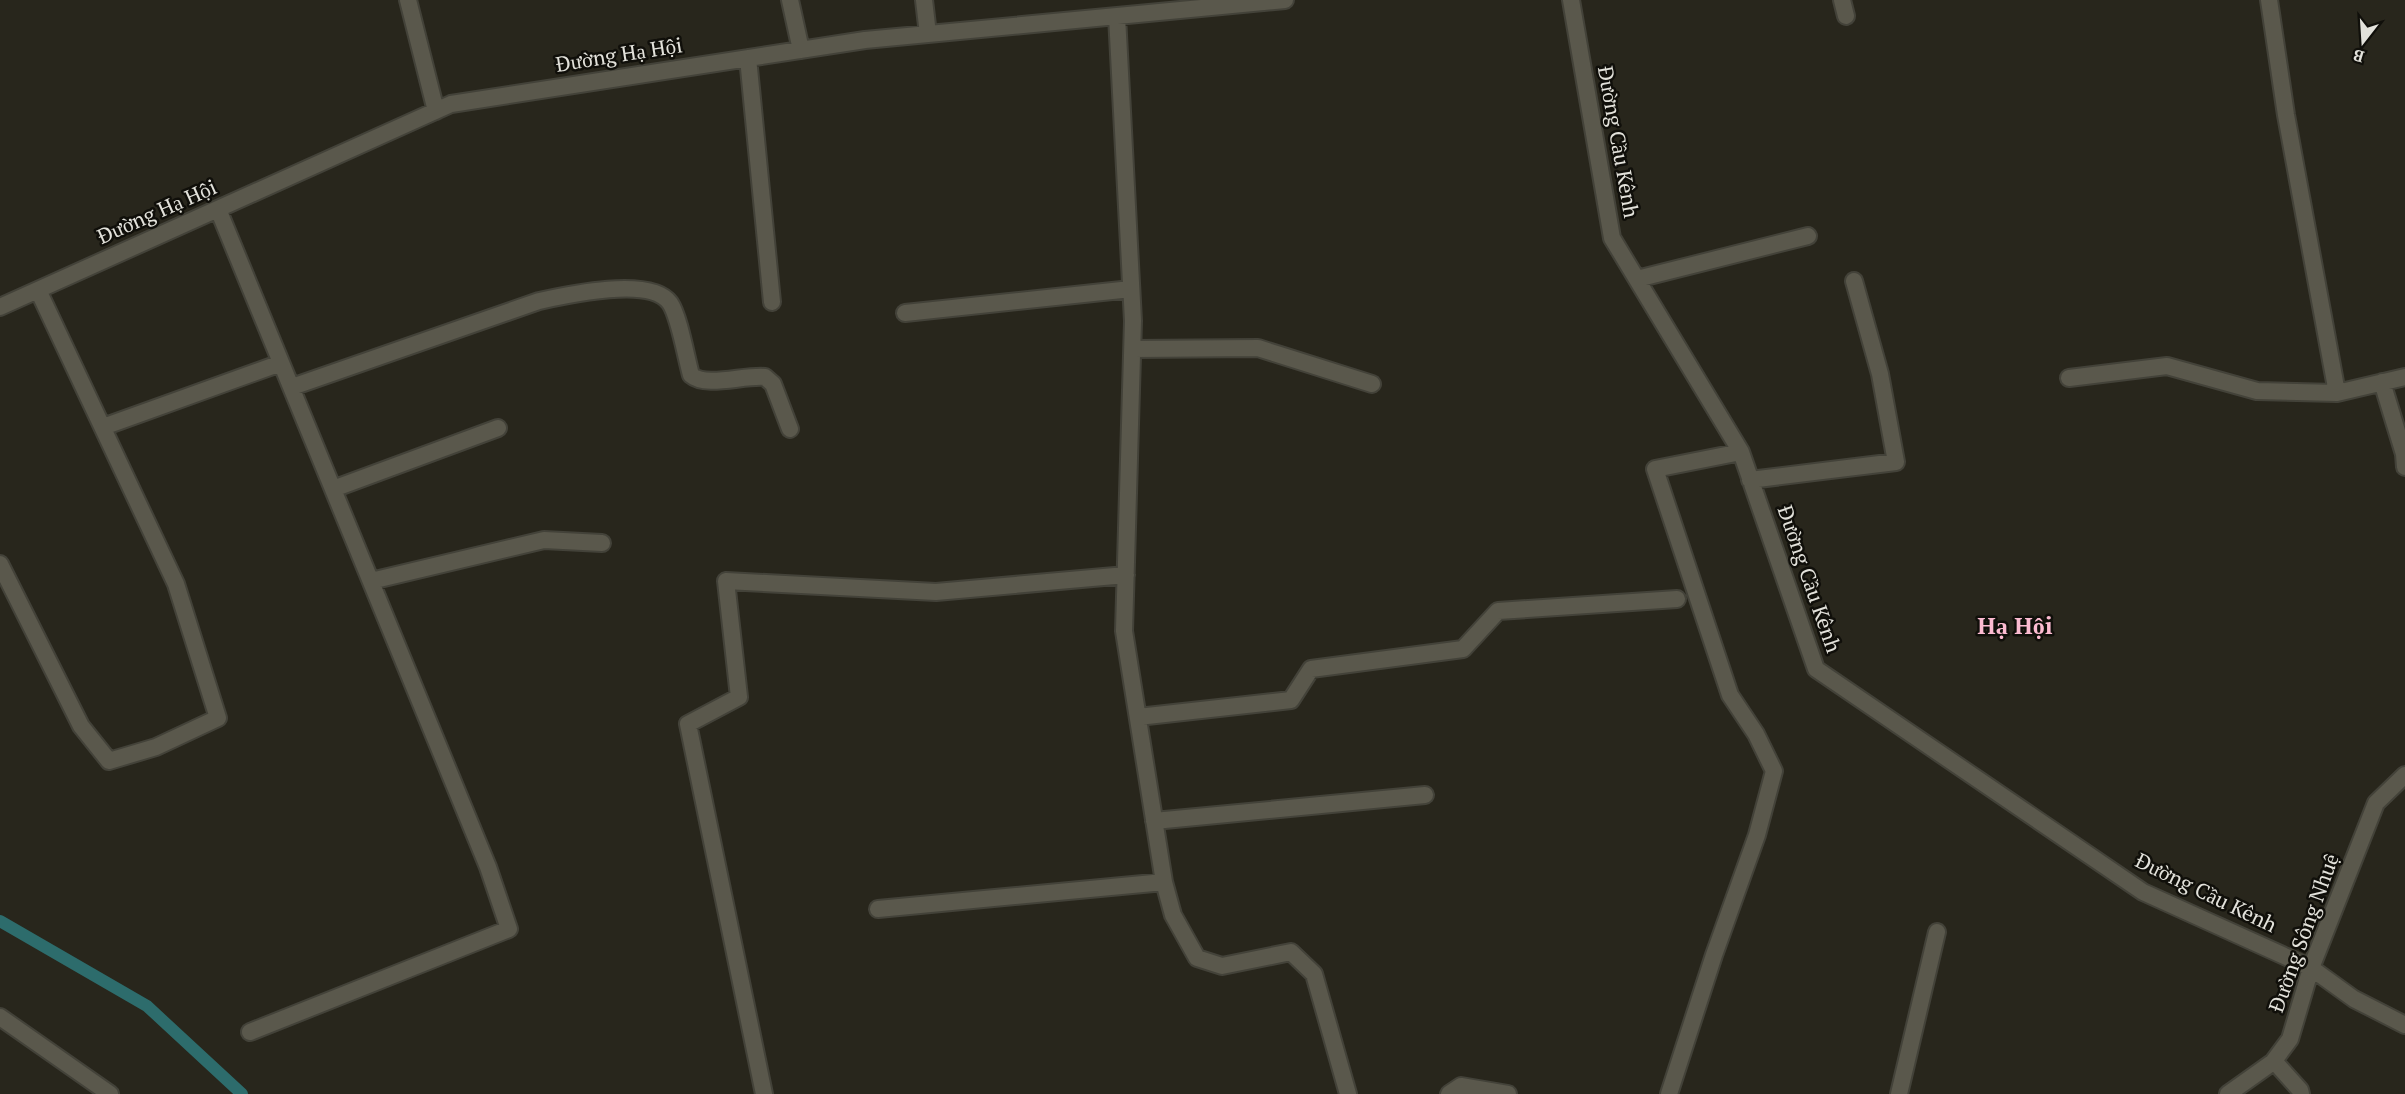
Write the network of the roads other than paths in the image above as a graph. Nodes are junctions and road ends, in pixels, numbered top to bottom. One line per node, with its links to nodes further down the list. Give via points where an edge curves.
1 (408, 0): 12 (street)
2 (790, 0): 10 (street)
3 (924, 0): 9 (street)
4 (1285, 0): 7 (street, Đường Hạ Hội)
5 (1571, 0): 15 (street, Đường Cầu Kênh, via 1612,238)
6 (2269, 0): 29 (street)
7 (1148, 7): 8 (street, Đường Hạ Hội)
8 (1117, 16): 9 (street, Đường Hạ Hội); 17 (street)
9 (928, 34): 10 (street, Đường Hạ Hội)
10 (801, 50): 11 (street, Đường Hạ Hội)
11 (748, 58): 12 (street, Đường Hạ Hội, via 451,104); 19 (street)
12 (436, 111): 13 (street, Đường Hạ Hội)
13 (218, 209): 18 (street, Đường Hạ Hội); 23 (street)
14 (1808, 236): 15 (street)
15 (1637, 279): 33 (street, Đường Cầu Kênh)
16 (1854, 281): 35 (street, via 1880,374 1896,462)
17 (1131, 289): 21 (street); 22 (street)
18 (38, 290): 20 (street, Đường Hạ Hội); 30 (street)
19 (772, 302)
20 (0, 307)
21 (904, 313)
22 (1133, 349): 27 (street, via 1258,348); 39 (street)
23 (281, 363): 28 (street); 30 (street)
24 (2405, 377): 26 (street)
25 (2069, 378): 29 (street, via 2167,366 2257,391)
26 (2382, 382): 29 (street); 34 (street)
27 (1372, 384)
28 (292, 387): 32 (street, via 538,301 615,288 649,291 664,297 672,307 691,375 699,381 765,377 773,384); 36 (street)
29 (2337, 393)
30 (103, 428): 38 (street, via 176,584 218,718 156,747 109,761 81,726)
31 (498, 428): 36 (street)
32 (790, 429)
33 (1741, 452): 35 (street, Đường Cầu Kênh); 59 (street, via 1655,469 1730,695 1774,771 1757,835)
34 (2405, 467)
35 (1750, 480): 49 (street, Đường Cầu Kênh, via 1816,669 2142,891)
36 (333, 489): 40 (street)
37 (602, 543): 40 (street, via 544,540)
38 (0, 564)
39 (1126, 575): 42 (street, via 1125,630); 55 (street, via 936,592 726,581 739,697 688,723)
40 (371, 581): 52 (street, via 488,867 509,929)
41 (1677, 599): 42 (street, via 1498,611 1463,650 1311,669 1291,700)
42 (1138, 717): 45 (street)
43 (2405, 775): 49 (street, Đường Sông Nhuệ, via 2376,803)
44 (1425, 795): 45 (street)
45 (1154, 821): 46 (street)
46 (1164, 882): 47 (street); 56 (street, via 1173,915 1197,958 1222,966 1291,952 1314,974)
47 (878, 909)
48 (1936, 932): 60 (street)
49 (2311, 968): 51 (street, Đường Cầu Kênh, via 2354,999); 53 (street, Đường Sông Nhuệ, via 2290,1039)
50 (0, 1017): 54 (street)
51 (2405, 1025)
52 (250, 1032)
53 (2274, 1061): 61 (street, Đường Sông Nhuệ); 62 (street)
54 (111, 1094)
55 (764, 1094)
56 (1348, 1094)
57 (1449, 1094): 58 (street, via 1461,1086)
58 (1508, 1094)
59 (1668, 1094)
60 (1899, 1094)
61 (2228, 1094)
62 (2301, 1094)

